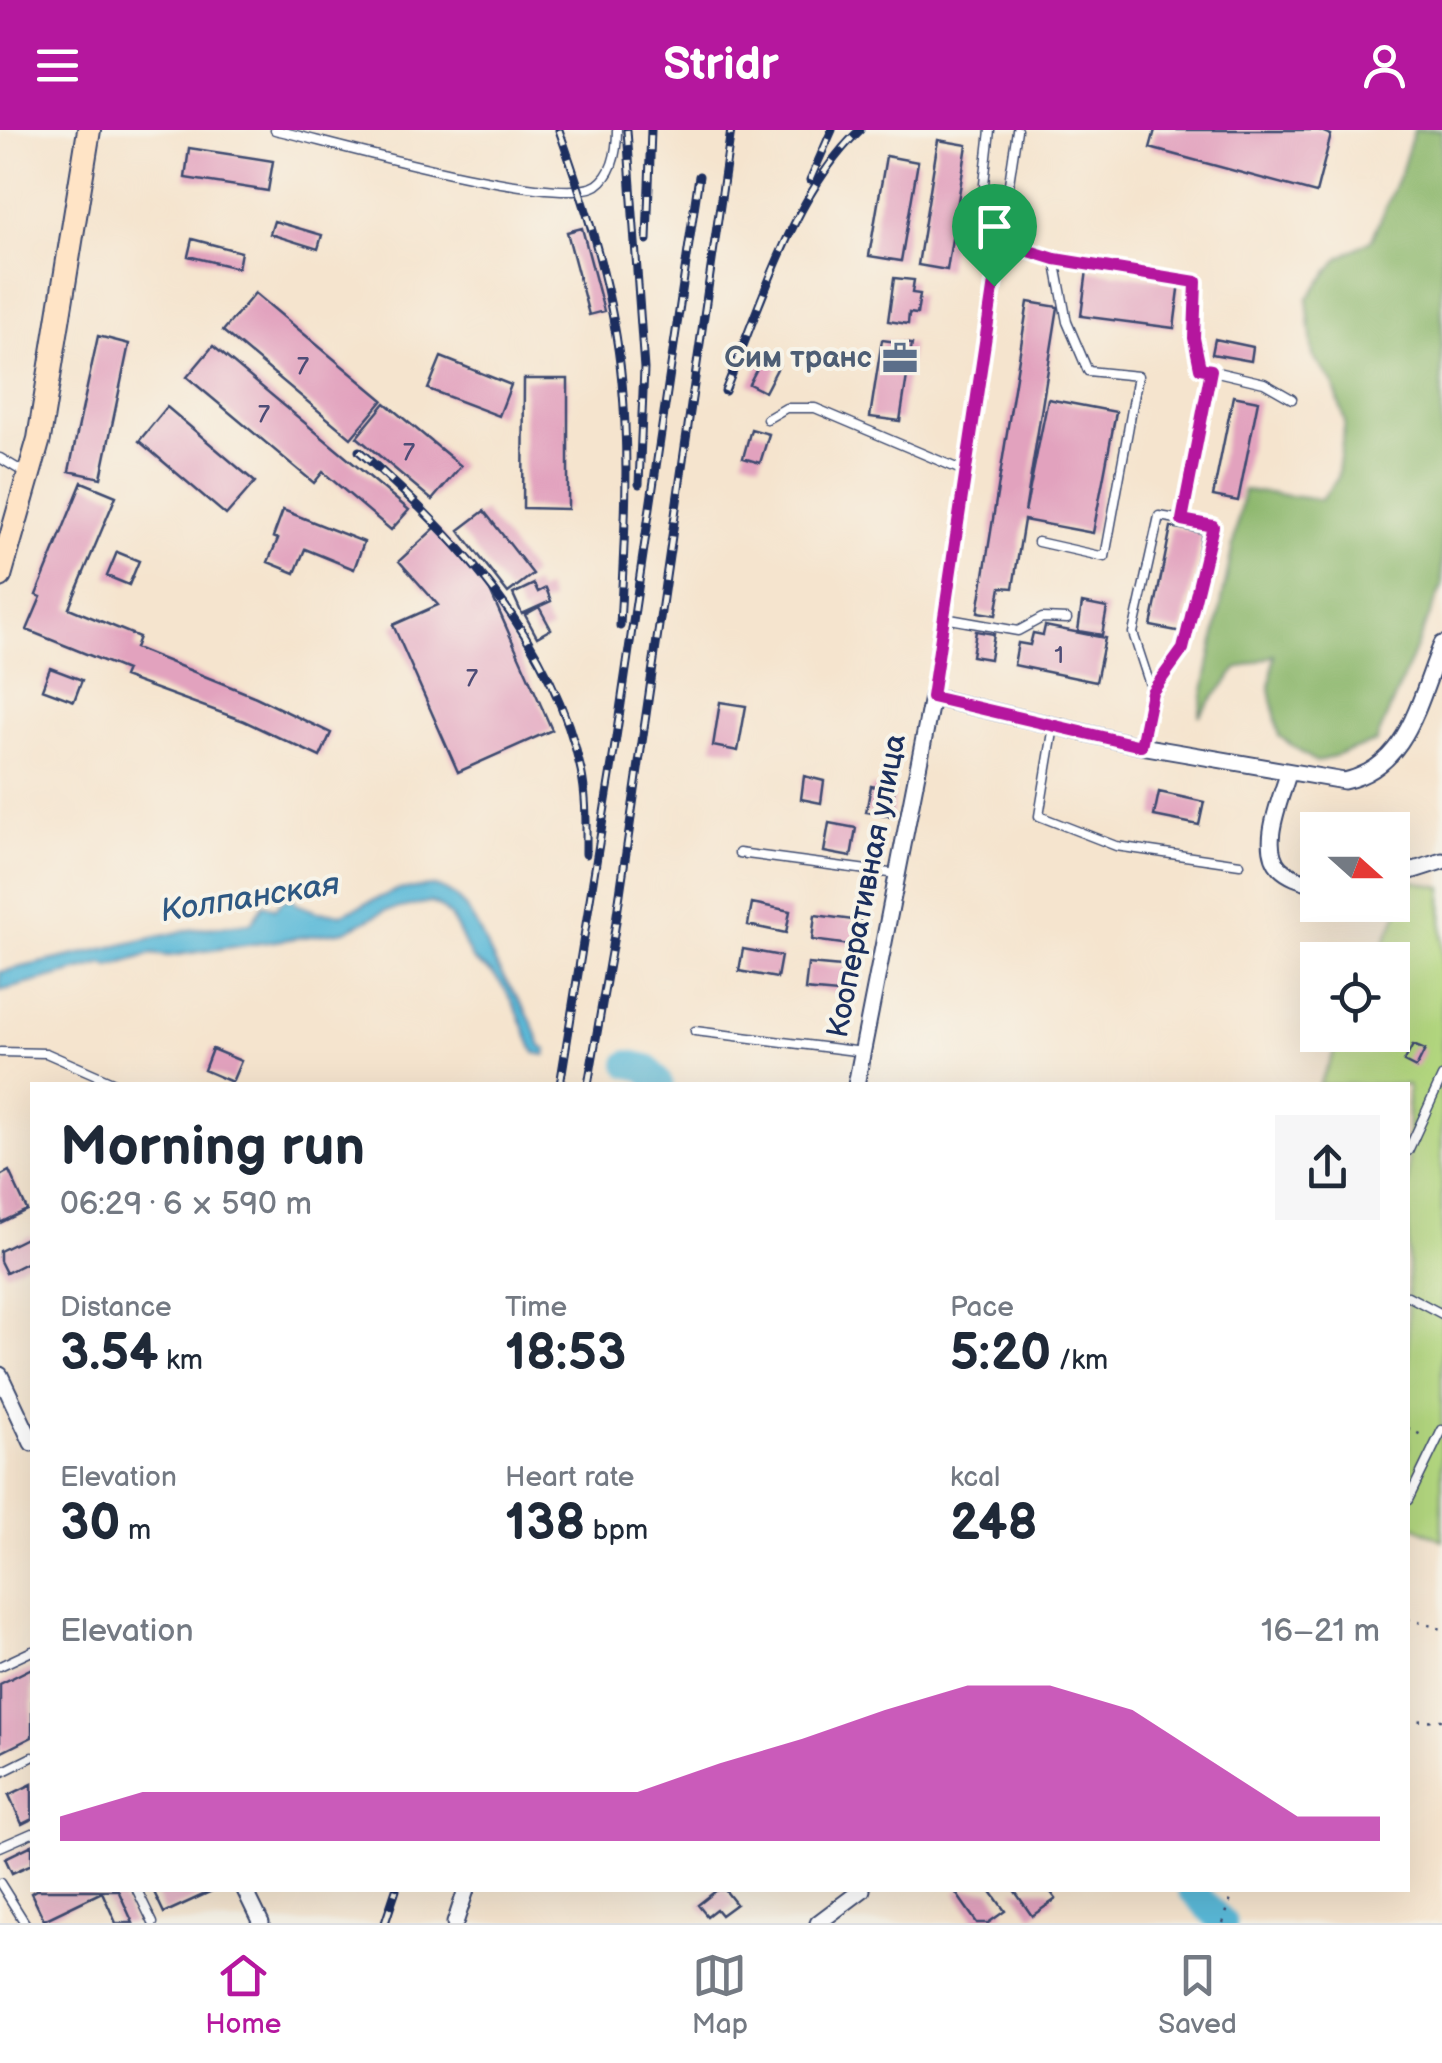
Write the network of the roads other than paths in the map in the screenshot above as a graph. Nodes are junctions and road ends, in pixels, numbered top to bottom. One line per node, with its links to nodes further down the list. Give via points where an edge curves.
1 (89, 130): 14 (main road)
2 (275, 130): 3 (lane, via 556,191 595,187 610,172)
3 (617, 130)
4 (990, 130): 6 (lane, via 984,184)
5 (1017, 130): 6 (lane)
6 (1005, 212): 7 (lane)
7 (1000, 242): 8 (lane); 13 (lane)
8 (1055, 259): 9 (lane, via 1196,282 1194,338 1200,368); 16 (lane, via 1067,322 1088,371 1138,376 1105,557)
9 (1211, 370): 10 (lane); 15 (lane)
10 (1292, 399)
11 (768, 419): 13 (lane, via 786,408 815,408)
12 (0, 458): 14 (lane)
13 (966, 472): 18 (lane)
14 (29, 476): 17 (main road)
15 (1182, 520): 21 (lane, via 1159,516 1133,634); 21 (lane, via 1213,526 1183,649)
16 (1038, 542)
17 (0, 576)
18 (944, 618): 19 (lane, via 1018,631 1042,618); 22 (lane)
19 (1067, 619)
20 (1442, 644): 25 (street, Кооперативная улица, via 1402,741 1386,762 1344,781)
21 (1152, 692): 24 (lane)
22 (932, 697): 23 (street, Кооперативная улица); 30 (street, Кооперативная улица)
23 (1054, 726): 24 (street, Кооперативная улица); 28 (lane, via 1038,816 1116,846)
24 (1141, 746): 25 (street, Кооперативная улица)
25 (1288, 774): 31 (street, via 1272,852 1278,866)
26 (740, 853): 30 (lane)
27 (1442, 861): 29 (street)
28 (1240, 864)
29 (1410, 871)
30 (897, 874): 34 (street, Кооперативная улица)
31 (1300, 879)
32 (695, 1030): 34 (lane)
33 (0, 1052): 36 (lane, via 46,1053)
34 (863, 1052): 37 (street, Кооперативная улица)
35 (1442, 1078): 38 (lane)
36 (112, 1082)
37 (857, 1082)
38 (1410, 1147)
39 (1410, 1297): 40 (lane)
40 (1442, 1314)
41 (0, 1375): 43 (street)
42 (1442, 1430): 44 (lane)
43 (30, 1439)
44 (1410, 1496)
45 (30, 1652): 46 (lane)
46 (0, 1666)
47 (30, 1758): 48 (lane)
48 (0, 1773)
49 (30, 1834): 50 (lane)
50 (0, 1847)
51 (0, 1883): 56 (lane)
52 (137, 1892): 57 (lane)
53 (247, 1892): 58 (street)
54 (465, 1892): 59 (street)
55 (859, 1892): 60 (street)
56 (25, 1923)
57 (152, 1923)
58 (261, 1923)
59 (455, 1923)
60 (818, 1923)

